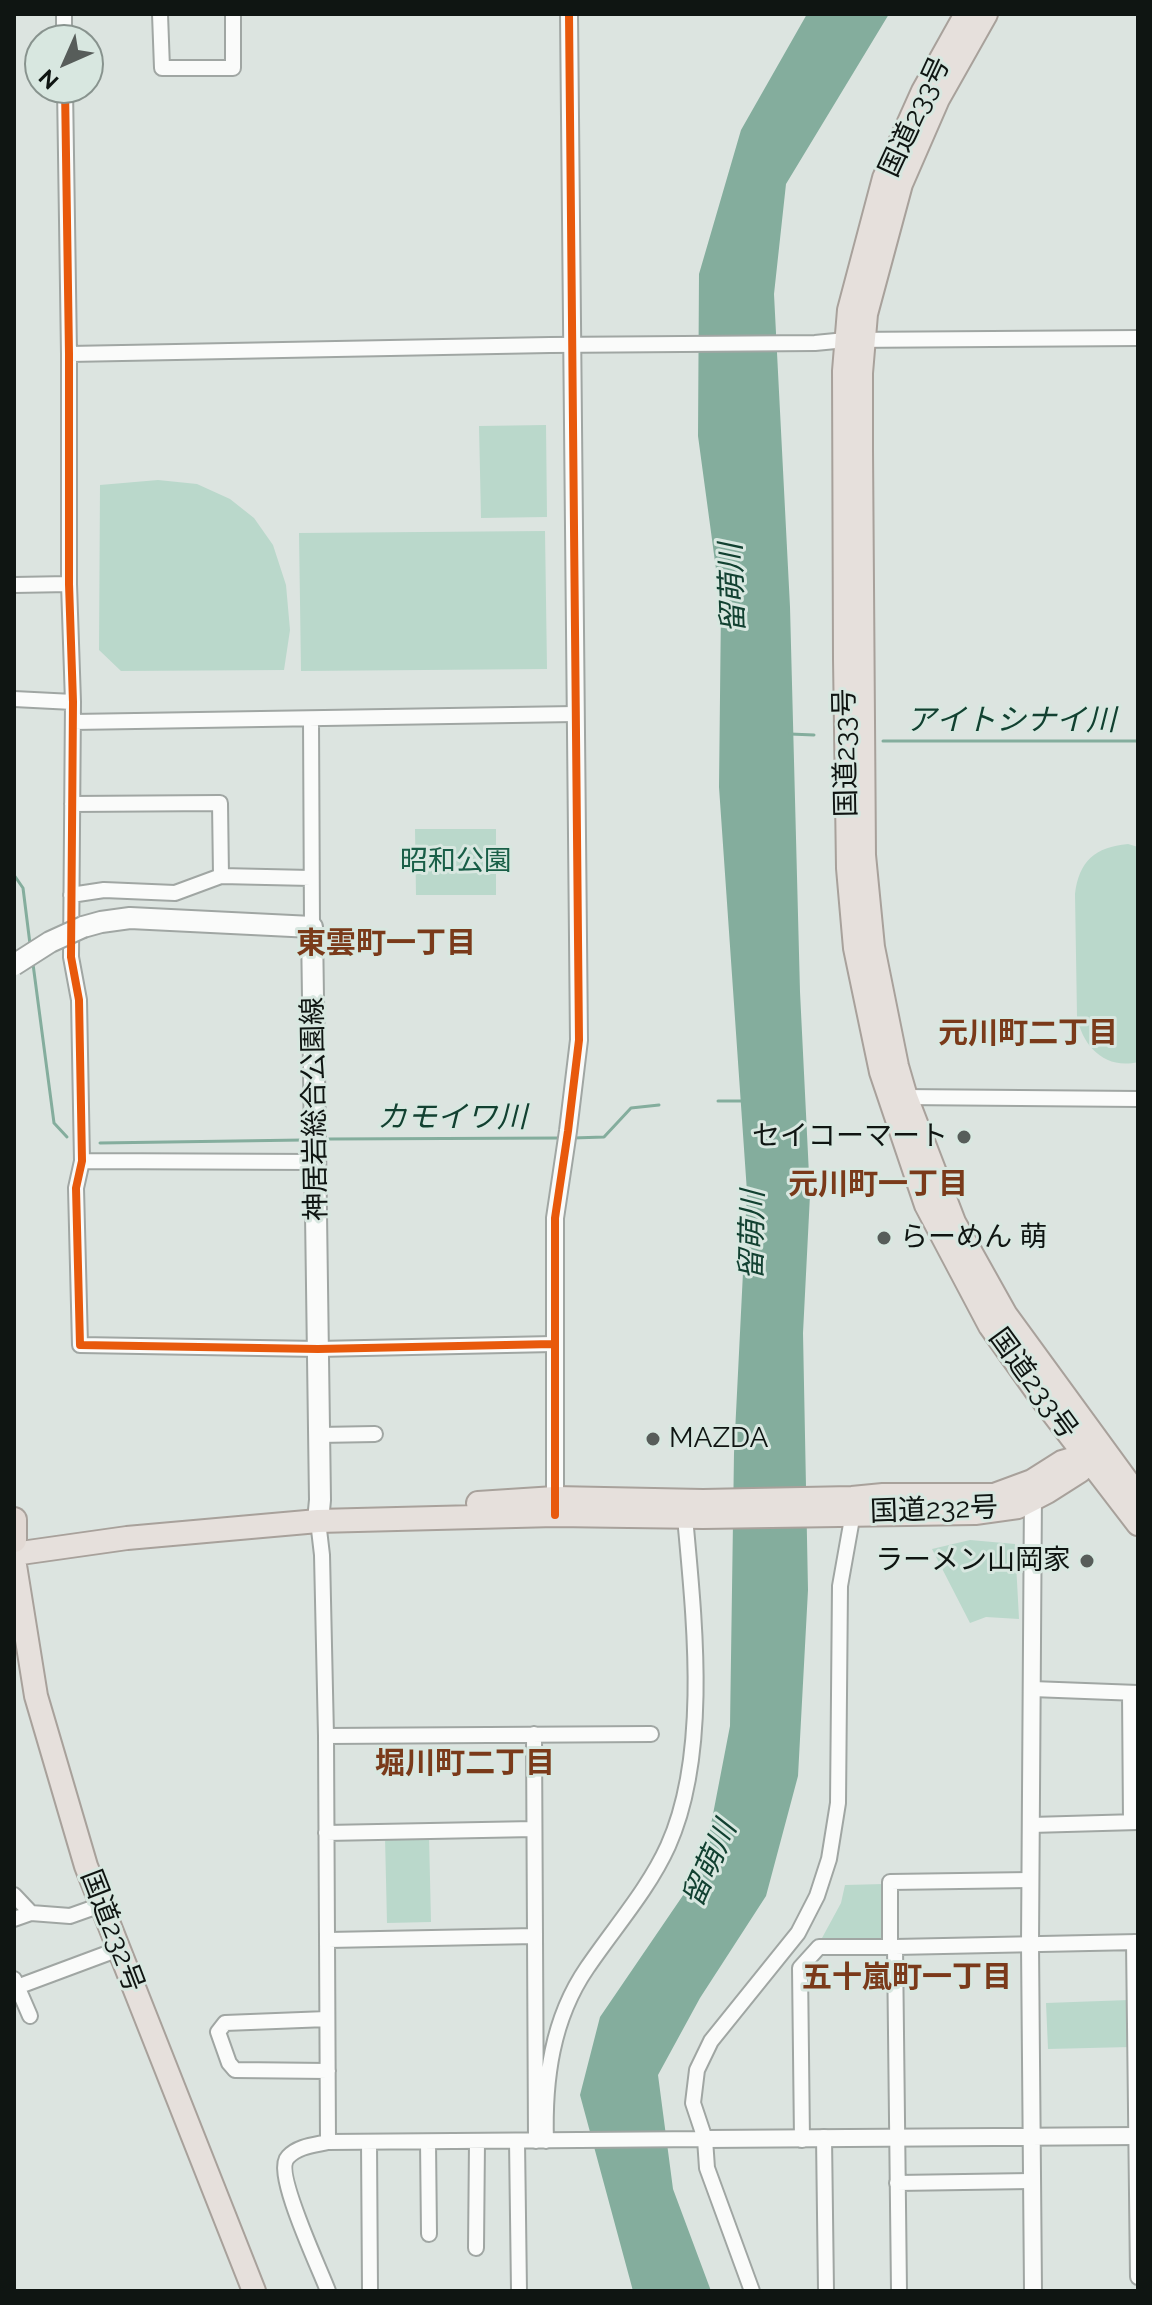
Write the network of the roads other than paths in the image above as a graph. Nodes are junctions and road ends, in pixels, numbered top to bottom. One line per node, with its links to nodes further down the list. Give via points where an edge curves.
1 (160, 14): 2 (street, via 162,68 233,68)
2 (233, 14)
3 (569, 14): 9 (street)
4 (966, 14): 8 (highway, 国道233号, via 923,91 884,178 849,310)
5 (986, 14): 8 (highway, 国道233号, via 938,99 901,184)
6 (65, 104): 10 (street)
7 (1138, 338): 8 (street)
8 (855, 340): 9 (street); 24 (highway, 国道233号, via 844,371 848,868 855,948 881,1072)
9 (572, 346): 10 (street); 15 (street)
10 (69, 354): 11 (street)
11 (69, 584): 12 (street); 14 (street)
12 (14, 585)
13 (14, 699): 14 (street)
14 (73, 702): 17 (street)
15 (575, 714): 16 (street); 28 (street, via 579,1040 555,1218)
16 (311, 719): 17 (street); 20 (street)
17 (73, 722): 18 (street)
18 (72, 804): 19 (street, via 220,803); 21 (street)
19 (221, 876): 20 (street); 21 (street, via 175,893 104,890)
20 (311, 878): 22 (street)
21 (71, 895): 26 (street)
22 (312, 927): 23 (main road, bridge, via 130,918 83,927); 27 (main road, 神居岩総合公園線)
23 (14, 965)
24 (898, 1098): 25 (street); 32 (highway, 国道233号, via 926,1205 983,1312 1022,1372)
25 (1138, 1099)
26 (82, 1161): 27 (street); 29 (street, via 76,1188 80,1345)
27 (315, 1162): 29 (main road, 神居岩総合公園線)
28 (553, 1344): 29 (street); 37 (street)
29 (318, 1349): 31 (main road, 神居岩総合公園線)
30 (375, 1434): 31 (street)
31 (319, 1435): 41 (main road, 神居岩総合公園線)
32 (1088, 1443): 33 (highway, via 1071,1445); 34 (highway, 国道233号)
33 (1066, 1470): 34 (highway); 35 (highway, 国道232号)
34 (1116, 1481): 36 (highway); 42 (highway)
35 (1032, 1490): 38 (highway, 国道232号, via 1018,1507 975,1513); 45 (street)
36 (1138, 1496)
37 (555, 1507): 39 (highway, 国道232号); 41 (highway, 国道232号, via 346,1513)
38 (840, 1508): 39 (highway, 国道232号); 73 (street, via 838,1803 829,1859 798,1933 711,2041 697,2070 693,2103)
39 (697, 1511): 76 (street, via 693,1732 685,1799 667,1847 585,1971 563,2016 546,2084)
40 (14, 1520): 43 (highway)
41 (318, 1521): 44 (highway, 国道232号); 49 (street)
42 (1138, 1524)
43 (14, 1540)
44 (14, 1556): 56 (highway, 国道232号, via 36,1696)
45 (1032, 1689): 46 (street); 51 (street)
46 (1134, 1693): 50 (street)
47 (534, 1734): 48 (street); 49 (street); 52 (street)
48 (651, 1734)
49 (326, 1736): 53 (street)
50 (1134, 1822): 51 (street)
51 (1031, 1825): 54 (street)
52 (534, 1829): 53 (street); 59 (street)
53 (326, 1833): 60 (street)
54 (1030, 1880): 62 (street); 63 (street, via 890,1882)
55 (14, 1895): 57 (street)
56 (101, 1905): 57 (street, via 70,1916); 64 (highway, 国道232号)
57 (31, 1913): 58 (street)
58 (14, 1919)
59 (535, 1936): 60 (street); 76 (street)
60 (328, 1940): 67 (street)
61 (1136, 1942): 62 (street); 69 (street)
62 (1030, 1944): 63 (street); 71 (street)
63 (892, 1947): 72 (street); 74 (street, via 819,1947 800,1968)
64 (119, 1949): 65 (street); 87 (highway, 国道232号)
65 (15, 1983): 66 (street)
66 (30, 2016)
67 (327, 2019): 68 (street); 68 (street, via 225,2023 218,2032 235,2070)
68 (328, 2071): 77 (street)
69 (1137, 2136): 71 (street); 85 (street)
70 (824, 2137): 72 (street); 74 (street); 92 (street)
71 (1031, 2137): 72 (street); 81 (street)
72 (897, 2138): 82 (street)
73 (701, 2139): 74 (street); 76 (street); 91 (street)
74 (802, 2140)
75 (517, 2141): 76 (street); 80 (street); 90 (street)
76 (544, 2141)
77 (328, 2142): 78 (street); 88 (street, via 304,2147 284,2164 286,2185)
78 (369, 2142): 79 (street); 89 (street)
79 (428, 2142): 80 (street); 83 (street)
80 (477, 2142): 84 (street)
81 (1031, 2181): 82 (street); 94 (street)
82 (897, 2183): 93 (street)
83 (429, 2234)
84 (476, 2248)
85 (1138, 2252): 86 (street)
86 (1138, 2277)
87 (254, 2291)
88 (328, 2291)
89 (370, 2291)
90 (519, 2291)
91 (752, 2291)
92 (826, 2291)
93 (899, 2291)
94 (1033, 2291)

